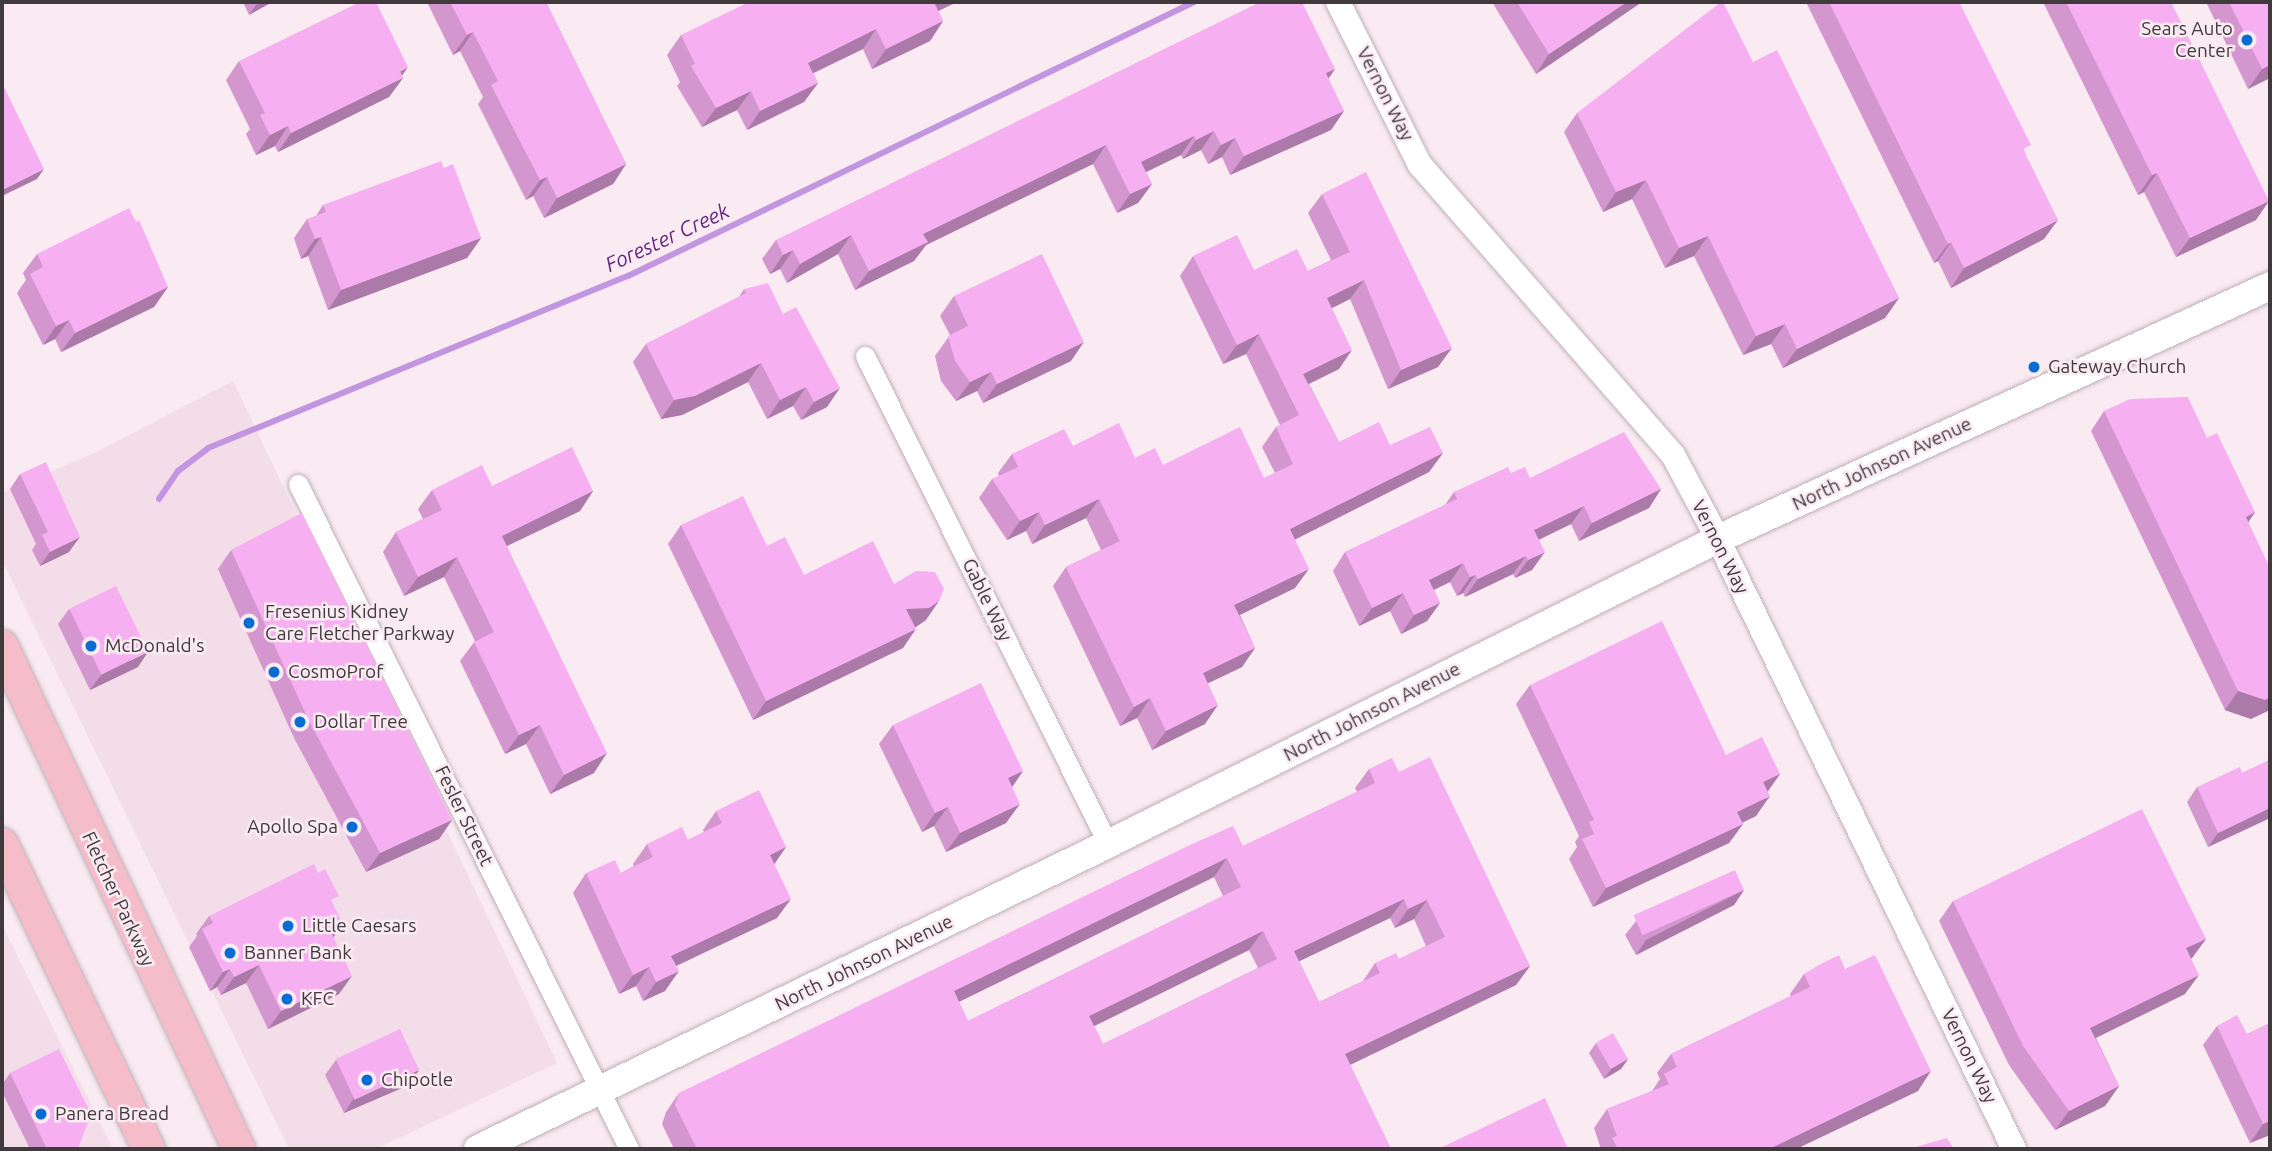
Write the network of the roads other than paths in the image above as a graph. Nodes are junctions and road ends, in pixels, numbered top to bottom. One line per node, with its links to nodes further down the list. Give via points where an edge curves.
1 (1338, 2): 5 (street, Vernon Way, via 1420,165 1673,455)
2 (2270, 286): 5 (main road, North Johnson Avenue)
3 (866, 356): 8 (street, Gable Way)
4 (298, 484): 9 (street, Fesler Street)
5 (1718, 539): 8 (main road, North Johnson Avenue); 14 (street, Vernon Way)
6 (2, 646): 11 (main road, Fletcher Parkway)
7 (2, 844): 10 (main road)
8 (1108, 844): 9 (main road, North Johnson Avenue)
9 (601, 1092): 12 (main road, North Johnson Avenue); 13 (street, Fesler Street)
10 (149, 1149)
11 (239, 1149)
12 (478, 1149)
13 (629, 1149)
14 (2014, 1149)

